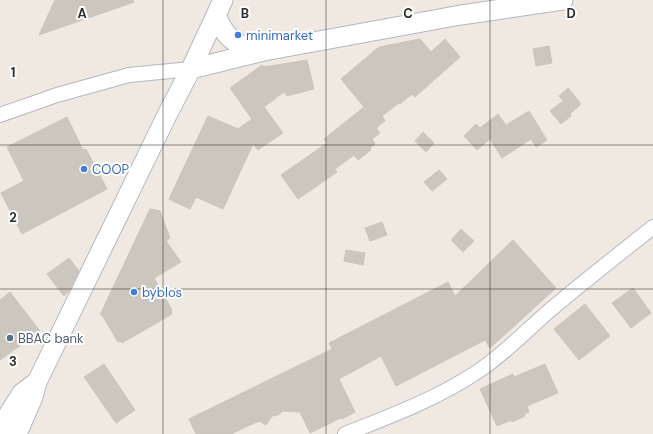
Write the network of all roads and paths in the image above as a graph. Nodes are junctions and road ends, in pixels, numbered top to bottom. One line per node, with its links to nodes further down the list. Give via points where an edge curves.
1 (563, 0): 3 (main road, via 461,15)
2 (220, 7): 3 (main road, via 223,30 231,39 244,47); 4 (main road)
3 (264, 51): 4 (main road)
4 (191, 69): 5 (street, via 129,75 57,95); 7 (main road, via 37,382 22,392)
5 (0, 115)
6 (653, 227): 8 (street, via 582,282 480,370 428,400)
7 (8, 428)
8 (345, 434)

